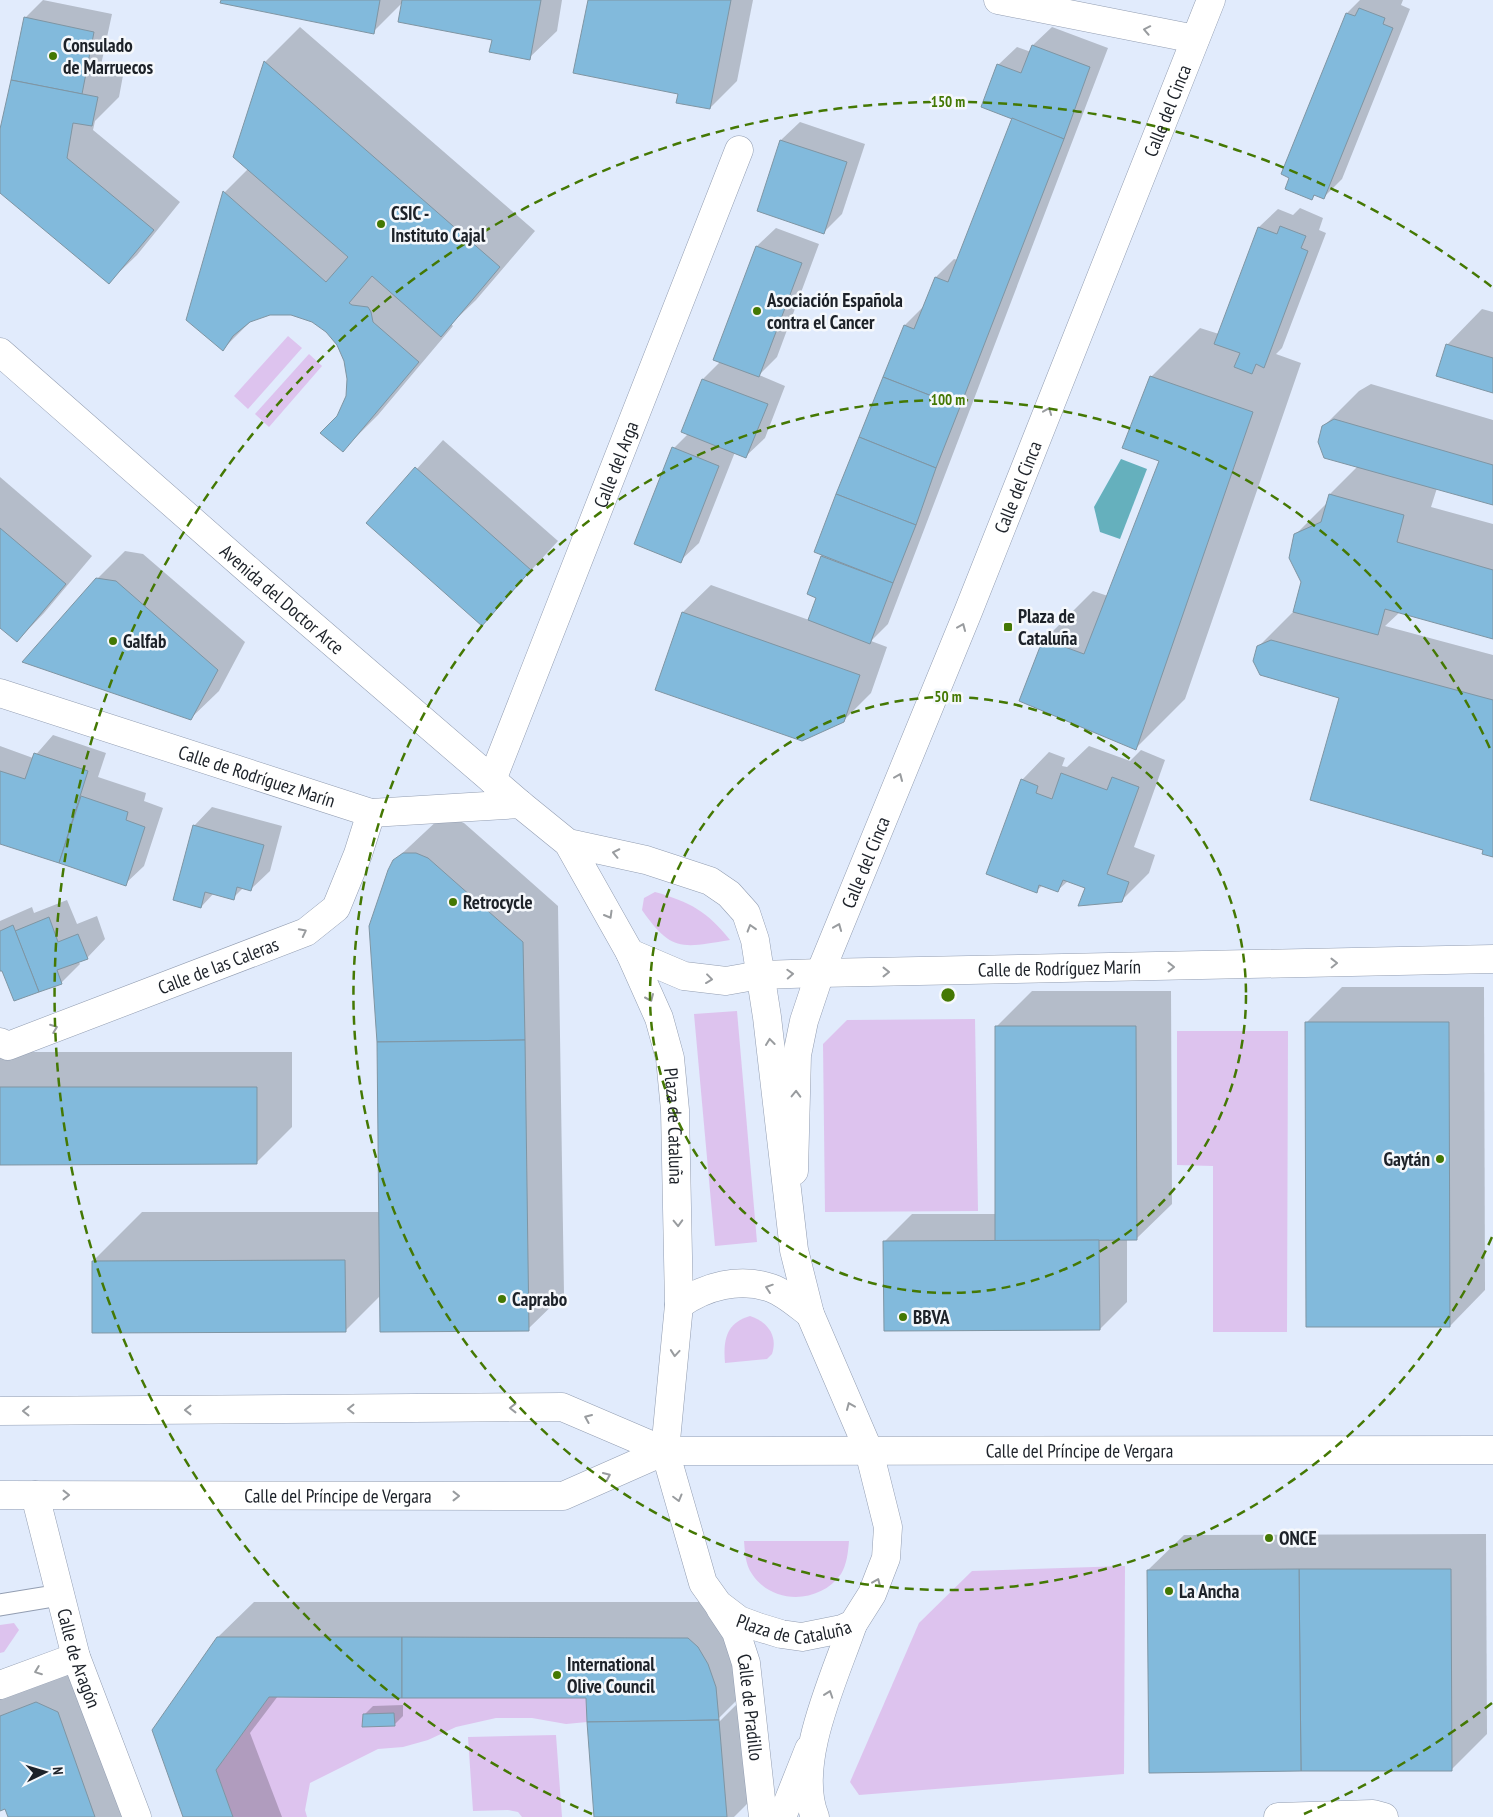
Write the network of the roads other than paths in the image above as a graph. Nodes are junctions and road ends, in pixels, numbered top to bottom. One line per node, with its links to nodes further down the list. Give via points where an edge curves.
1 (998, 0): 3 (street, one-way to 1)
2 (1211, 0): 3 (street, Calle del Cinca)
3 (1195, 39): 13 (street, Calle del Cinca, one-way to 3, via 968,612)
4 (739, 150): 7 (street, Calle del Arga)
5 (0, 352): 7 (street, Avenida del Doctor Arce)
6 (0, 693): 9 (street, Calle de Rodríguez Marín)
7 (492, 780): 8 (street, Avenida del Doctor Arce)
8 (520, 804): 9 (street, Calle de Rodríguez Marín); 10 (street, Avenida del Doctor Arce)
9 (371, 813): 15 (street, Calle de las Caleras, one-way to 9, via 8,1046 306,932 336,908)
10 (568, 843): 11 (street, Avenida del Doctor Arce, one-way to 11); 14 (street, Avenida del Doctor Arce, one-way to 10, via 755,940 746,913 730,894 710,881 646,860)
11 (630, 953): 14 (street, Calle de Rodríguez Marín, one-way to 14, via 684,976 726,981); 17 (street, Plaza de Cataluña, one-way to 17, via 659,1018 670,1058 675,1110)
12 (1493, 959): 13 (street, Calle de Rodríguez Marín, one-way to 12)
13 (820, 973): 14 (street, Calle de Rodríguez Marín, one-way to 13); 16 (street, Plaza de Cataluña, one-way to 13, via 797,1055)
14 (760, 975): 16 (street, Plaza de Cataluña, one-way to 14, via 768,1017)
15 (0, 1042)
16 (792, 1230): 18 (street, Plaza de Cataluña)
17 (679, 1305): 18 (street, one-way to 17, via 772,1288 752,1284 732,1283 715,1287 695,1293); 21 (street, Plaza de Cataluña, one-way to 21)
18 (810, 1314): 22 (street, Plaza de Cataluña, one-way to 18)
19 (0, 1411): 21 (street, Calle del Príncipe de Vergara, one-way to 19, via 562,1407)
20 (1493, 1450): 22 (street, Calle del Príncipe de Vergara)
21 (665, 1451): 22 (street, Calle del Príncipe de Vergara); 24 (street, Calle del Príncipe de Vergara, one-way to 21, via 562,1496); 27 (street, Plaza de Cataluña, one-way to 27, via 703,1583)
22 (869, 1451): 28 (street, Plaza de Cataluña, one-way to 22, via 872,1594 886,1558 888,1527)
23 (0, 1495): 24 (street, Calle del Príncipe de Vergara)
24 (35, 1495): 25 (street, Calle de Aragón)
25 (60, 1595): 26 (lane); 29 (street, Calle de Aragón)
26 (0, 1604)
27 (718, 1604): 28 (street, Plaza de Cataluña, via 739,1620 781,1634 802,1637); 33 (street, Calle de Pradillo, via 736,1632 746,1663)
28 (853, 1624): 31 (street, one-way to 28)
29 (76, 1657): 30 (street, one-way to 30); 32 (street, Calle de Aragón)
30 (0, 1685)
31 (813, 1740): 34 (street); 35 (street, via 809,1783)
32 (137, 1817)
33 (763, 1817)
34 (782, 1817)
35 (815, 1817)
36 (1278, 1817): 37 (street, via 1373,1814)
37 (1384, 1817)

